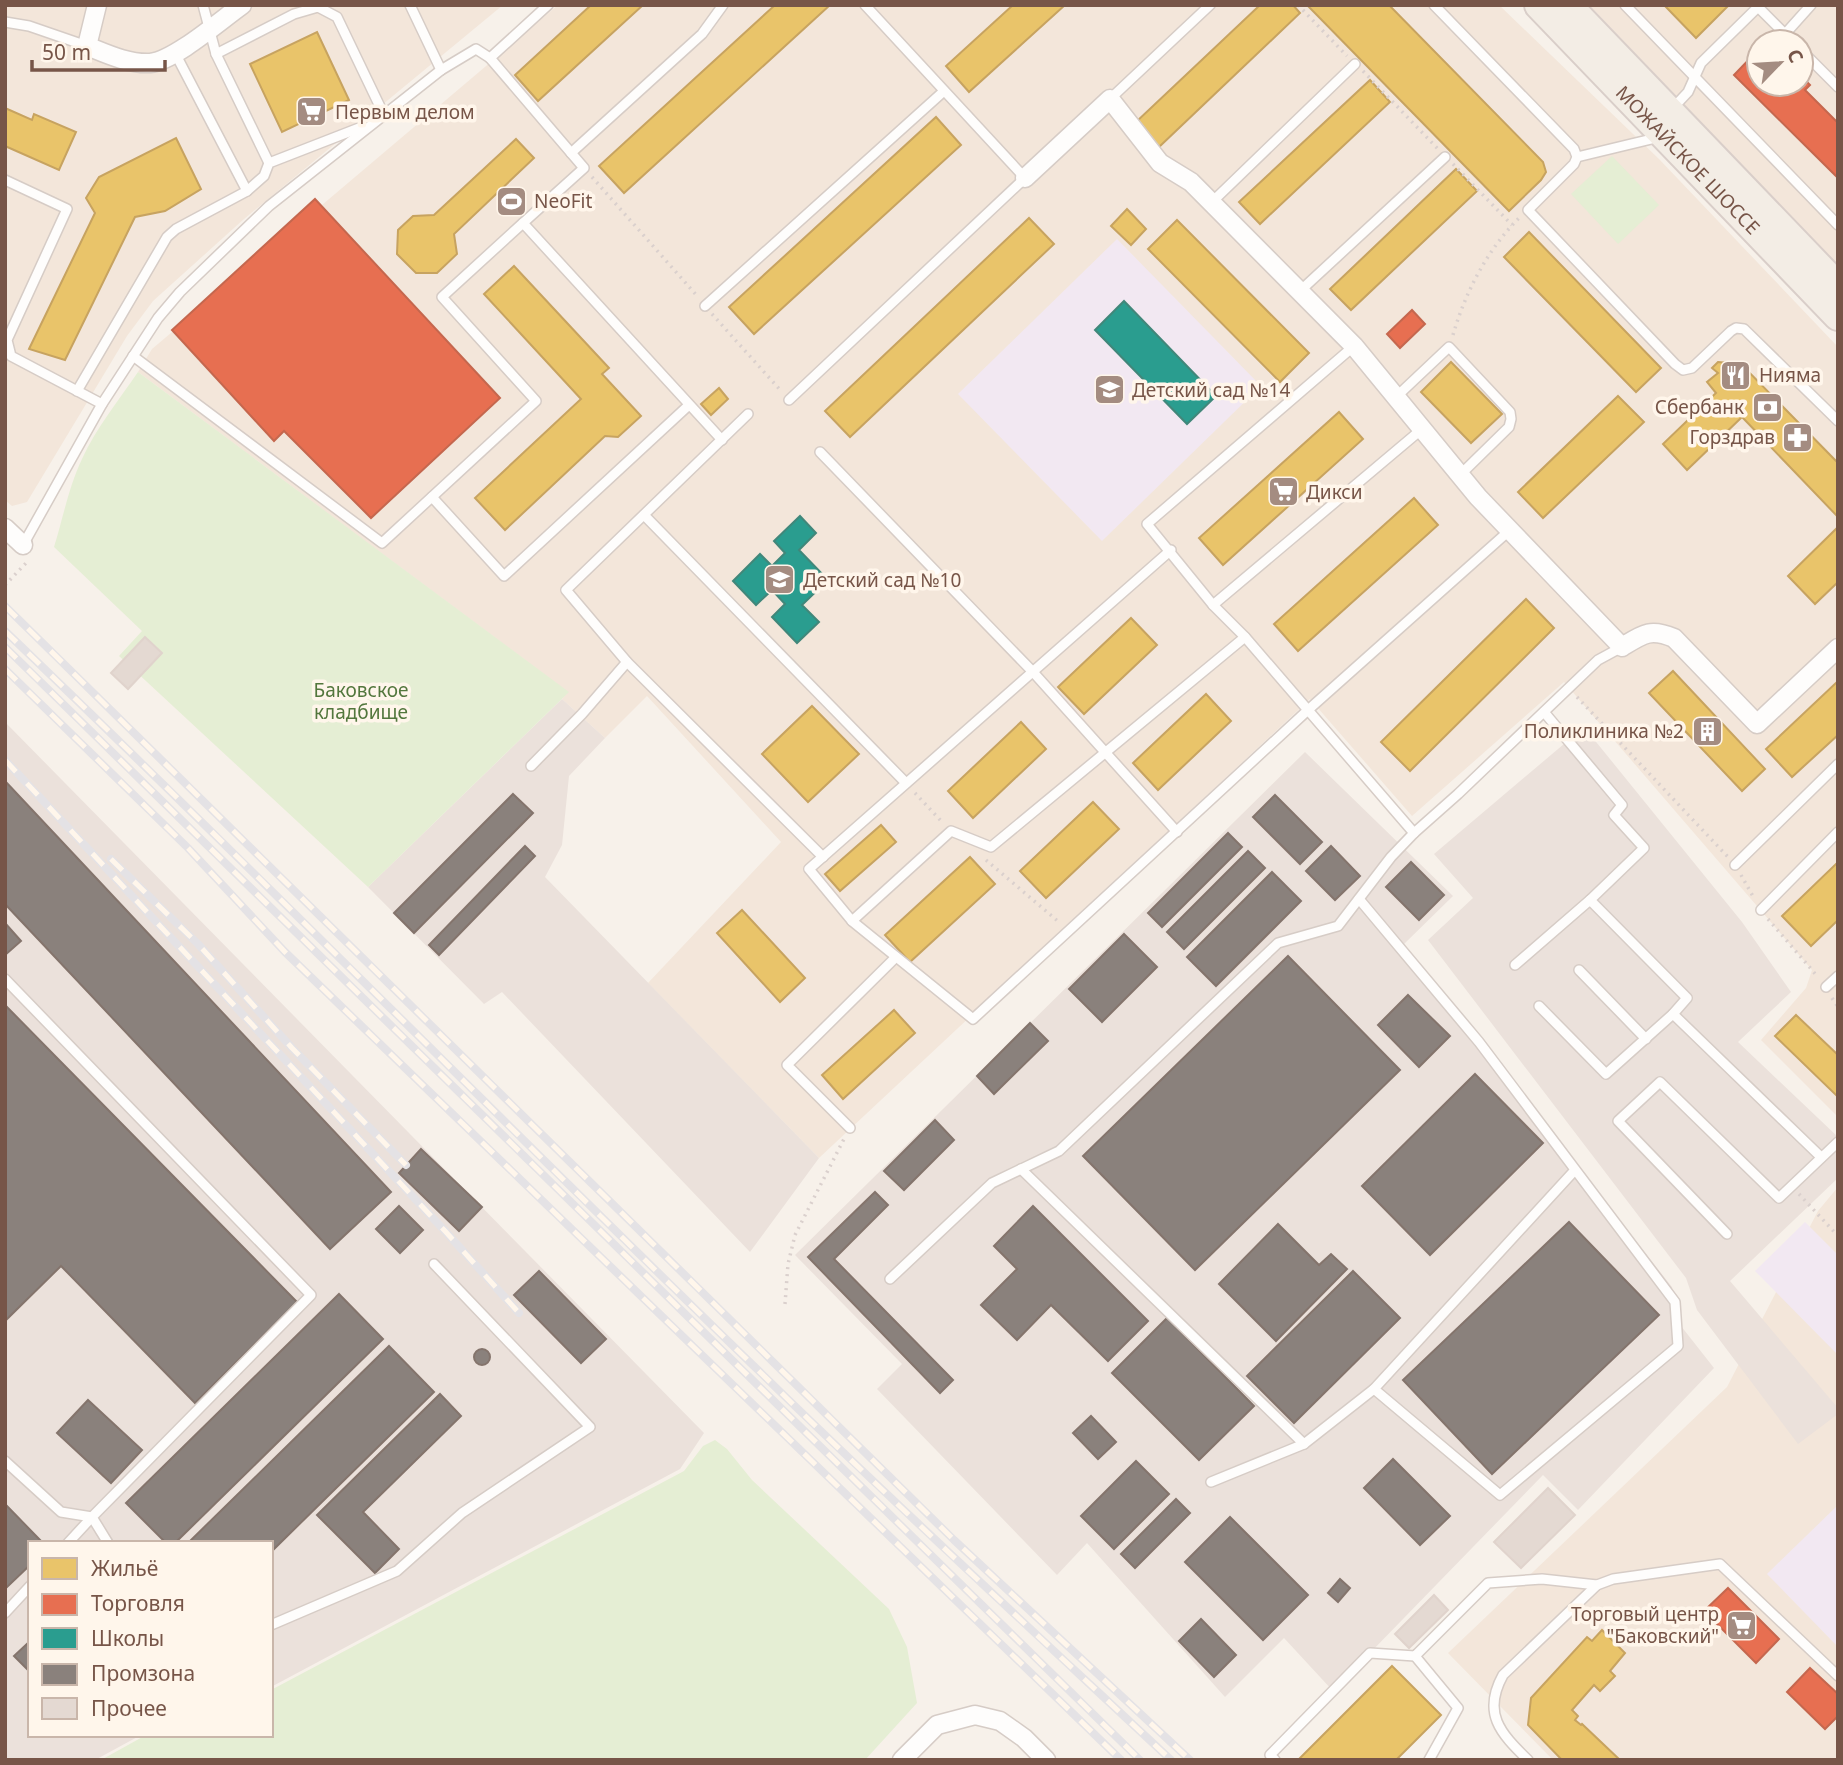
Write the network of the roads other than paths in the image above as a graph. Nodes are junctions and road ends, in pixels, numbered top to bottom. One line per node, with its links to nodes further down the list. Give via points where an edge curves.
1 (97, 5): 19 (street)
2 (203, 5): 18 (lane)
3 (242, 5): 18 (street)
4 (410, 5): 25 (lane)
5 (548, 5): 22 (lane)
6 (723, 5): 33 (lane, via 702,34)
7 (865, 5): 28 (lane)
8 (1210, 5): 29 (lane)
9 (1434, 5): 35 (lane)
10 (1539, 5): 31 (main road, МОЖАЙСКОЕ ШОССЕ)
11 (1567, 5): 31 (main road, МОЖАЙСКОЕ ШОССЕ)
12 (1625, 5): 26 (lane)
13 (1811, 5): 17 (lane)
14 (1757, 6): 16 (lane); 26 (lane, via 1702,63)
15 (5, 22): 19 (lane)
16 (1779, 28)
17 (1790, 28)
18 (209, 29): 20 (street); 21 (lane)
19 (87, 47): 20 (street, via 138,63 152,63)
20 (175, 53): 39 (lane)
21 (216, 54): 30 (lane, via 294,14 318,7 337,17); 36 (lane)
22 (490, 58): 25 (lane, via 476,49); 33 (lane)
23 (1355, 64): 40 (lane)
24 (1815, 64): 27 (lane)
25 (441, 70): 30 (lane)
26 (1695, 78): 31 (lane); 42 (lane)
27 (1838, 87)
28 (944, 91): 37 (lane); 45 (lane)
29 (1110, 99): 37 (street); 40 (street, via 1160,163)
30 (384, 115): 32 (lane)
31 (1668, 123): 35 (lane); 43 (main road, МОЖАЙСКОЕ ШОССЕ); 46 (main road, МОЖАЙСКОЕ ШОССЕ)
32 (369, 125): 36 (lane); 48 (lane, via 269,206 180,292)
33 (571, 153): 41 (lane, via 584,168)
34 (1445, 156): 44 (lane)
35 (1577, 157): 55 (lane, via 1528,210 1675,364 1684,370 1692,368 1731,331 1744,329)
36 (269, 163): 39 (lane, via 264,176)
37 (1025, 178): 51 (lane)
38 (5, 180): 49 (lane, via 67,209 7,340 11,356)
39 (247, 191): 49 (lane, via 167,237)
40 (1212, 202): 44 (street)
41 (523, 223): 53 (lane); 60 (lane, via 442,298 536,401)
42 (1838, 225)
43 (1838, 287)
44 (1300, 291): 47 (street)
45 (705, 306)
46 (1838, 316)
47 (1354, 346): 50 (street); 65 (lane, via 1147,524)
48 (133, 356): 52 (lane); 60 (lane, via 382,543)
49 (77, 391): 52 (lane)
50 (1396, 397): 56 (street); 59 (lane, via 1449,347 1510,412 1509,427)
51 (789, 400)
52 (102, 404): 64 (lane)
53 (689, 405): 57 (lane); 60 (lane, via 504,576)
54 (748, 414): 57 (lane)
55 (1838, 421)
56 (1422, 429): 59 (street); 66 (lane)
57 (722, 440): 61 (lane)
58 (820, 452): 71 (lane)
59 (1460, 475): 63 (street)
60 (432, 497)
61 (644, 515): 70 (lane, via 566,590); 77 (lane)
62 (5, 528): 64 (street)
63 (1510, 530): 68 (street); 72 (lane)
64 (23, 545)
65 (1171, 551): 66 (lane); 71 (lane)
66 (1213, 604): 67 (lane)
67 (1245, 636): 72 (lane); 74 (lane)
68 (1622, 647): 69 (street, via 1644,634 1658,632 1674,638 1757,724); 73 (lane, via 1598,660)
69 (1838, 648)
70 (627, 662): 76 (lane); 81 (lane)
71 (1033, 671): 74 (lane); 77 (lane)
72 (1308, 710): 78 (lane); 79 (lane)
73 (1544, 712): 79 (lane); 84 (lane, via 1622,805 1614,815 1644,848)
74 (1105, 752): 78 (lane); 86 (lane, via 991,847 950,831)
75 (1838, 764): 82 (lane)
76 (531, 766)
77 (906, 783): 81 (lane)
78 (1177, 832): 87 (lane, via 973,1019)
79 (1414, 832): 83 (lane)
80 (1838, 832): 85 (lane)
81 (823, 857): 86 (lane, via 809,869)
82 (1735, 865)
83 (1359, 898): 99 (lane, via 1338,926 1278,943 1059,1151); 100 (lane, via 1479,1042)
84 (1590, 900): 88 (lane); 94 (lane, via 1687,998)
85 (1760, 910)
86 (852, 920): 87 (lane)
87 (896, 957): 96 (lane, via 787,1065)
88 (1515, 965)
89 (1579, 970): 95 (lane)
90 (1838, 976): 92 (lane)
91 (5, 979): 108 (lane, via 312,1295)
92 (1826, 987)
93 (1539, 1006): 95 (lane, via 1606,1074)
94 (1673, 1014): 95 (lane); 98 (lane)
95 (1646, 1039)
96 (850, 1128)
97 (1838, 1142): 98 (lane)
98 (1821, 1157): 101 (lane, via 1779,1198 1660,1082 1618,1121)
99 (1021, 1169): 103 (lane, via 992,1182); 105 (lane)
100 (1575, 1170): 104 (lane); 104 (lane, via 1675,1302 1678,1346 1500,1495)
101 (1727, 1234)
102 (434, 1264): 114 (lane, via 590,1427 461,1513 397,1571)
103 (890, 1279)
104 (1374, 1390): 105 (lane)
105 (1304, 1444): 107 (lane)
106 (5, 1461): 108 (lane, via 61,1512)
107 (1211, 1482)
108 (92, 1517): 109 (lane); 110 (lane)
109 (70, 1541)
110 (107, 1541)
111 (1597, 1585): 115 (lane, via 1542,1579 1488,1583); 116 (lane, via 1720,1564); 121 (lane, via 1503,1675 1496,1688 1496,1723)
112 (28, 1588): 113 (lane)
113 (5, 1613)
114 (273, 1624)
115 (1415, 1656): 119 (lane, via 1370,1653 1270,1755); 120 (lane, via 1458,1708)
116 (1838, 1676)
117 (902, 1760): 118 (street, via 937,1725 975,1715 1000,1721)
118 (1046, 1760)
119 (1275, 1760)
120 (1429, 1760)
121 (1528, 1760)

